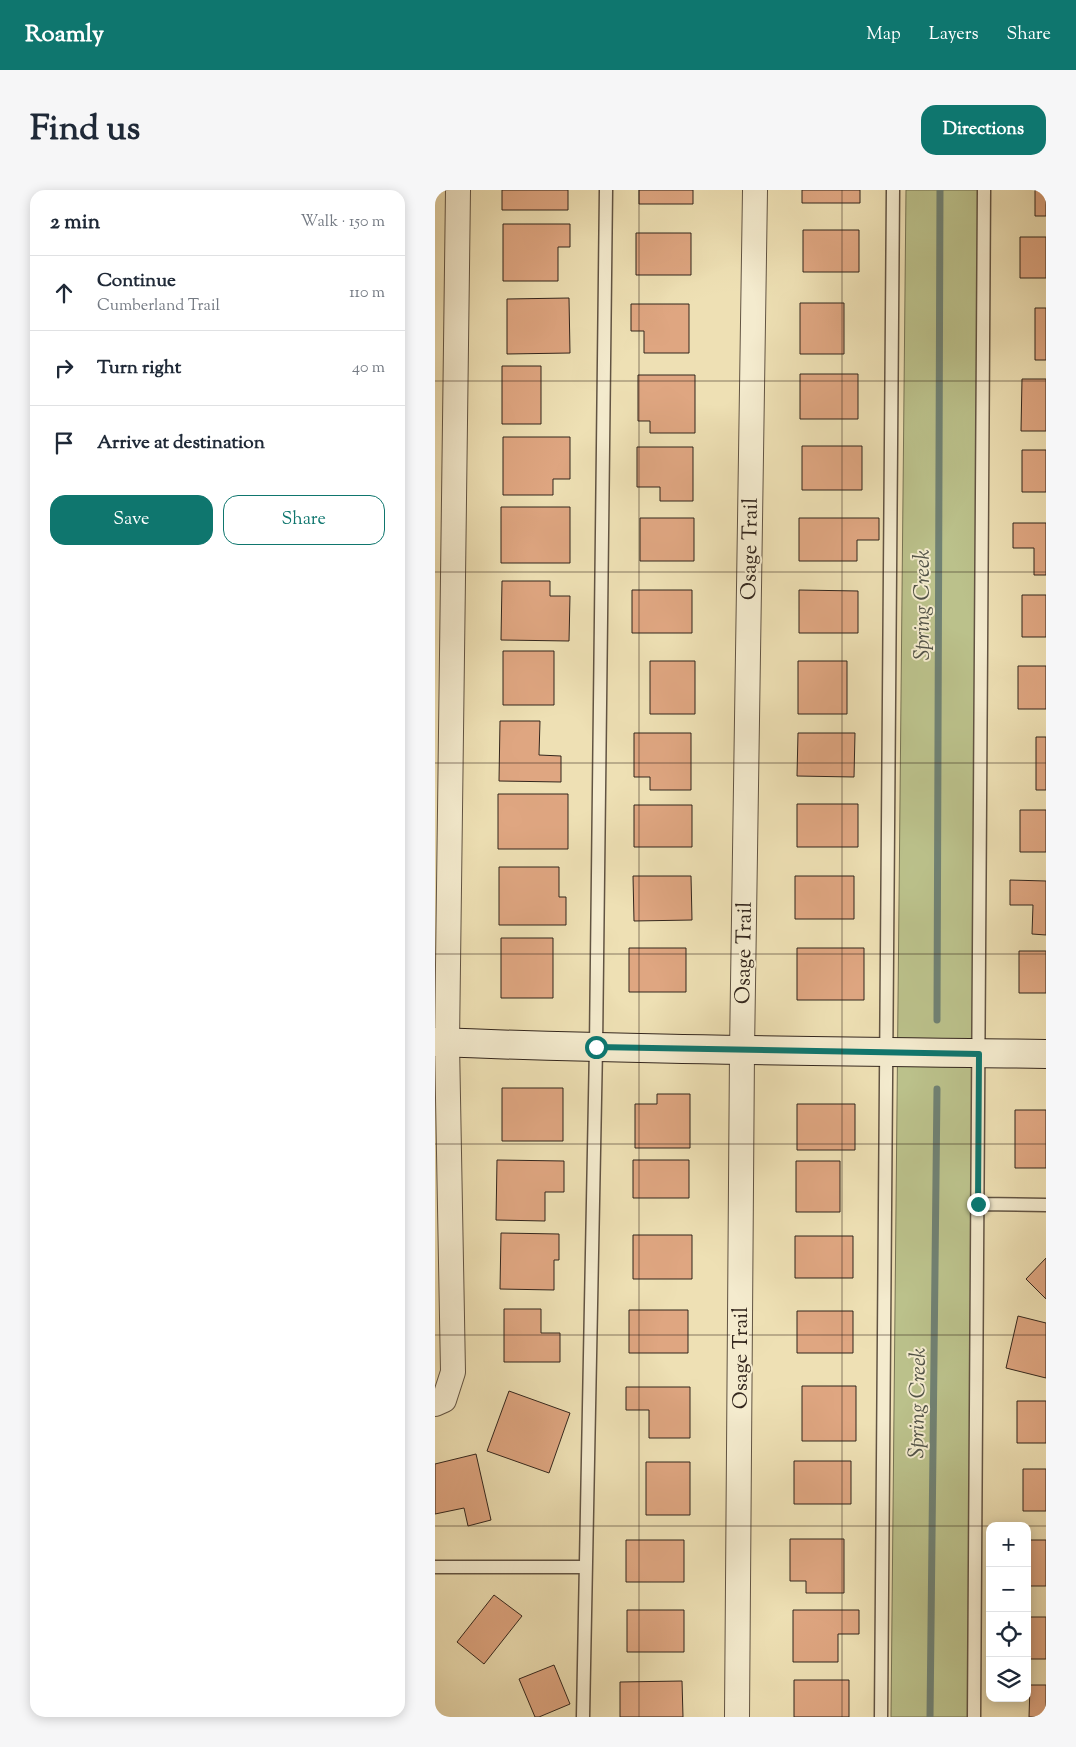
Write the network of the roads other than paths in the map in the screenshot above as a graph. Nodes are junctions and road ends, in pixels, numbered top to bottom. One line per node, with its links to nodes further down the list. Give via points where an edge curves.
1 (457, 190): 6 (street)
2 (606, 190): 7 (lane)
3 (755, 190): 8 (street, Osage Trail)
4 (893, 190): 9 (lane)
5 (984, 190): 10 (lane)
6 (441, 1042): 7 (street); 14 (street)
7 (596, 1047): 8 (street); 17 (lane)
8 (742, 1050): 9 (street); 19 (street, Osage Trail)
9 (886, 1052): 10 (street); 20 (lane)
10 (979, 1054): 11 (street); 12 (lane)
11 (1046, 1054)
12 (978, 1204): 13 (lane); 21 (lane)
13 (1046, 1205)
14 (443, 1226): 15 (street, via 453,1372)
15 (439, 1402)
16 (435, 1567): 17 (lane)
17 (585, 1567): 18 (lane)
18 (583, 1717)
19 (737, 1717)
20 (881, 1717)
21 (974, 1717)

